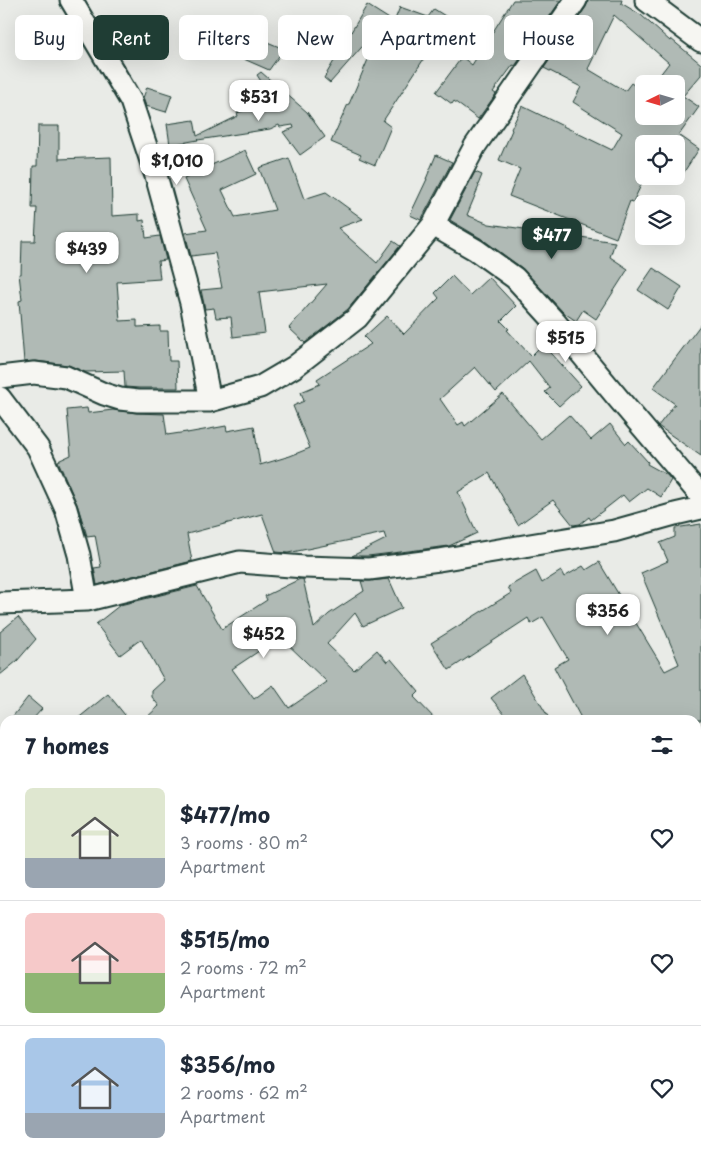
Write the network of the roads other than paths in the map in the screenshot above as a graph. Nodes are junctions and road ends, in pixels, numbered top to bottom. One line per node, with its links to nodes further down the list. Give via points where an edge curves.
1 (71, 0): 8 (street, via 131,101 157,179 191,302)
2 (576, 0): 5 (street, via 476,146)
3 (646, 0): 4 (street)
4 (701, 41)
5 (433, 225): 8 (street, via 357,318 294,367 260,387); 9 (street, via 515,278)
6 (0, 377): 8 (street, via 34,374 66,377 120,399)
7 (0, 398): 11 (street, via 38,448 66,508)
8 (210, 401)
9 (701, 496)
10 (701, 508): 11 (street, via 614,531 370,569 240,562)
11 (87, 600): 12 (street)
12 (0, 603)

